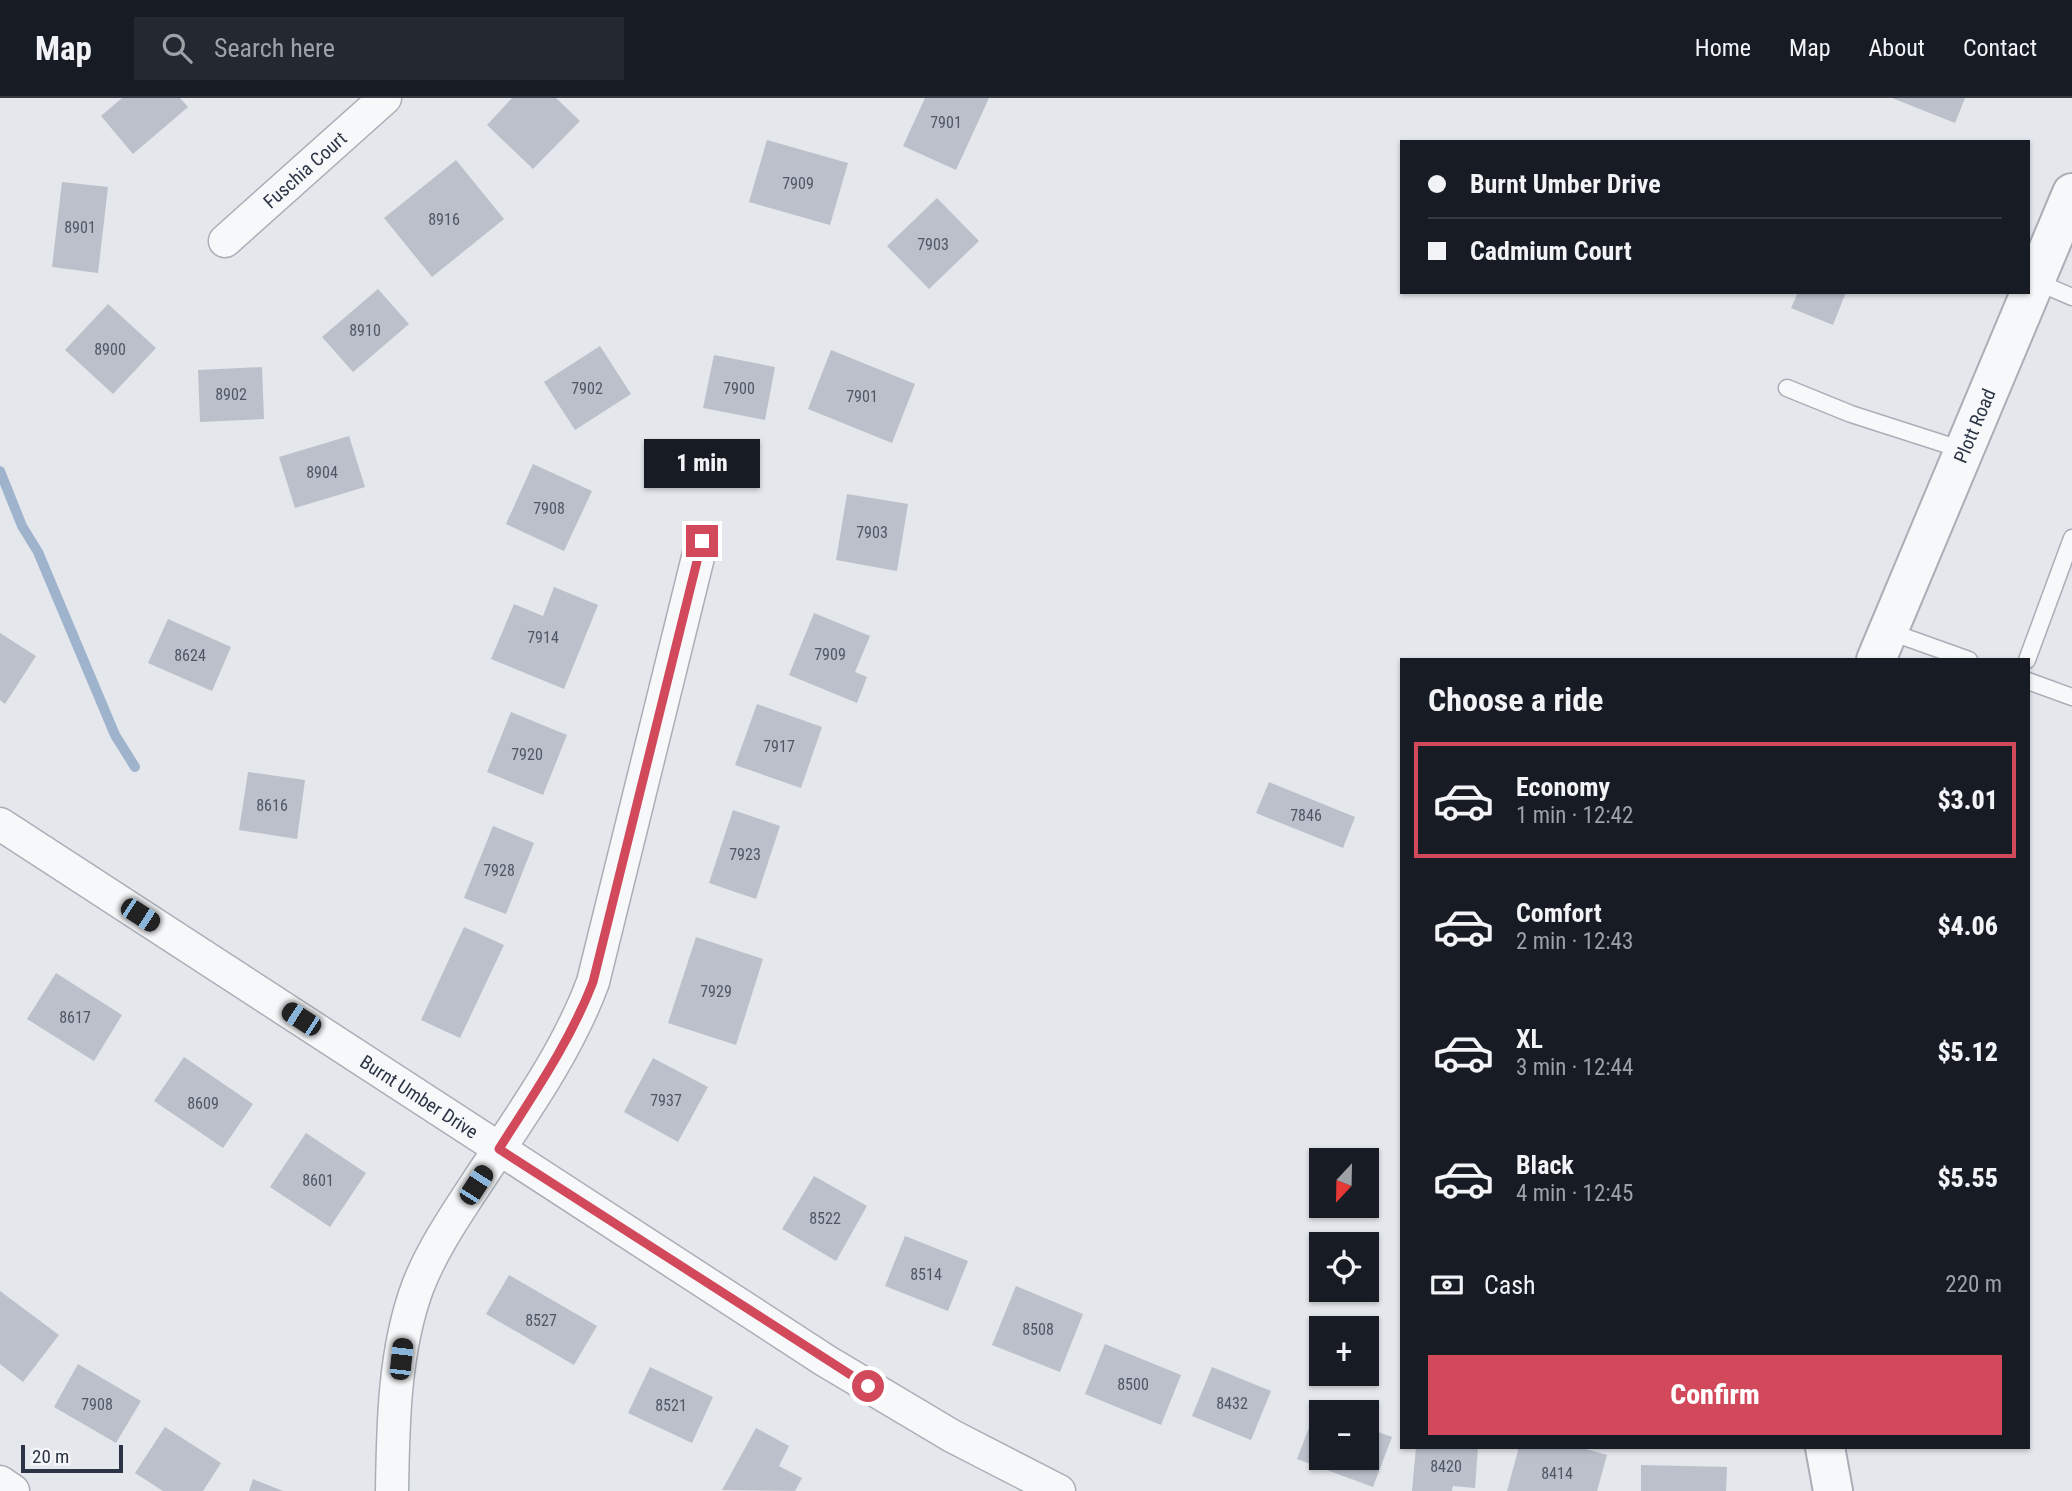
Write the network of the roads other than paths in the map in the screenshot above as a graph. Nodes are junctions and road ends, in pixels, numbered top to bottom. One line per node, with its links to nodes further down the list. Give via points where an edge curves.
1 (385, 98): 3 (street, Fuschia Court)
2 (2072, 193): 4 (street, Plott Road)
3 (225, 241)
4 (2035, 281): 5 (street, Plott Road); 7 (lane)
5 (2030, 293)
6 (2029, 294): 9 (street, Plott Road)
7 (2072, 297)
8 (1787, 388): 9 (lane)
9 (1963, 450): 12 (street, Plott Road)
10 (2072, 538): 14 (lane)
11 (702, 541): 18 (street, via 593,982 563,1047)
12 (1882, 645): 13 (lane)
13 (1957, 658)
14 (2028, 658)
15 (2030, 682): 16 (lane)
16 (2072, 697)
17 (0, 824): 18 (street, Burnt Umber Drive)
18 (499, 1149): 22 (street, via 419,1285 404,1337); 23 (street, Burnt Umber Drive, via 826,1361 952,1436)
19 (1825, 1449): 24 (street)
20 (0, 1482): 21 (street)
21 (13, 1491)
22 (391, 1491)
23 (1059, 1491)
24 (1833, 1491)

